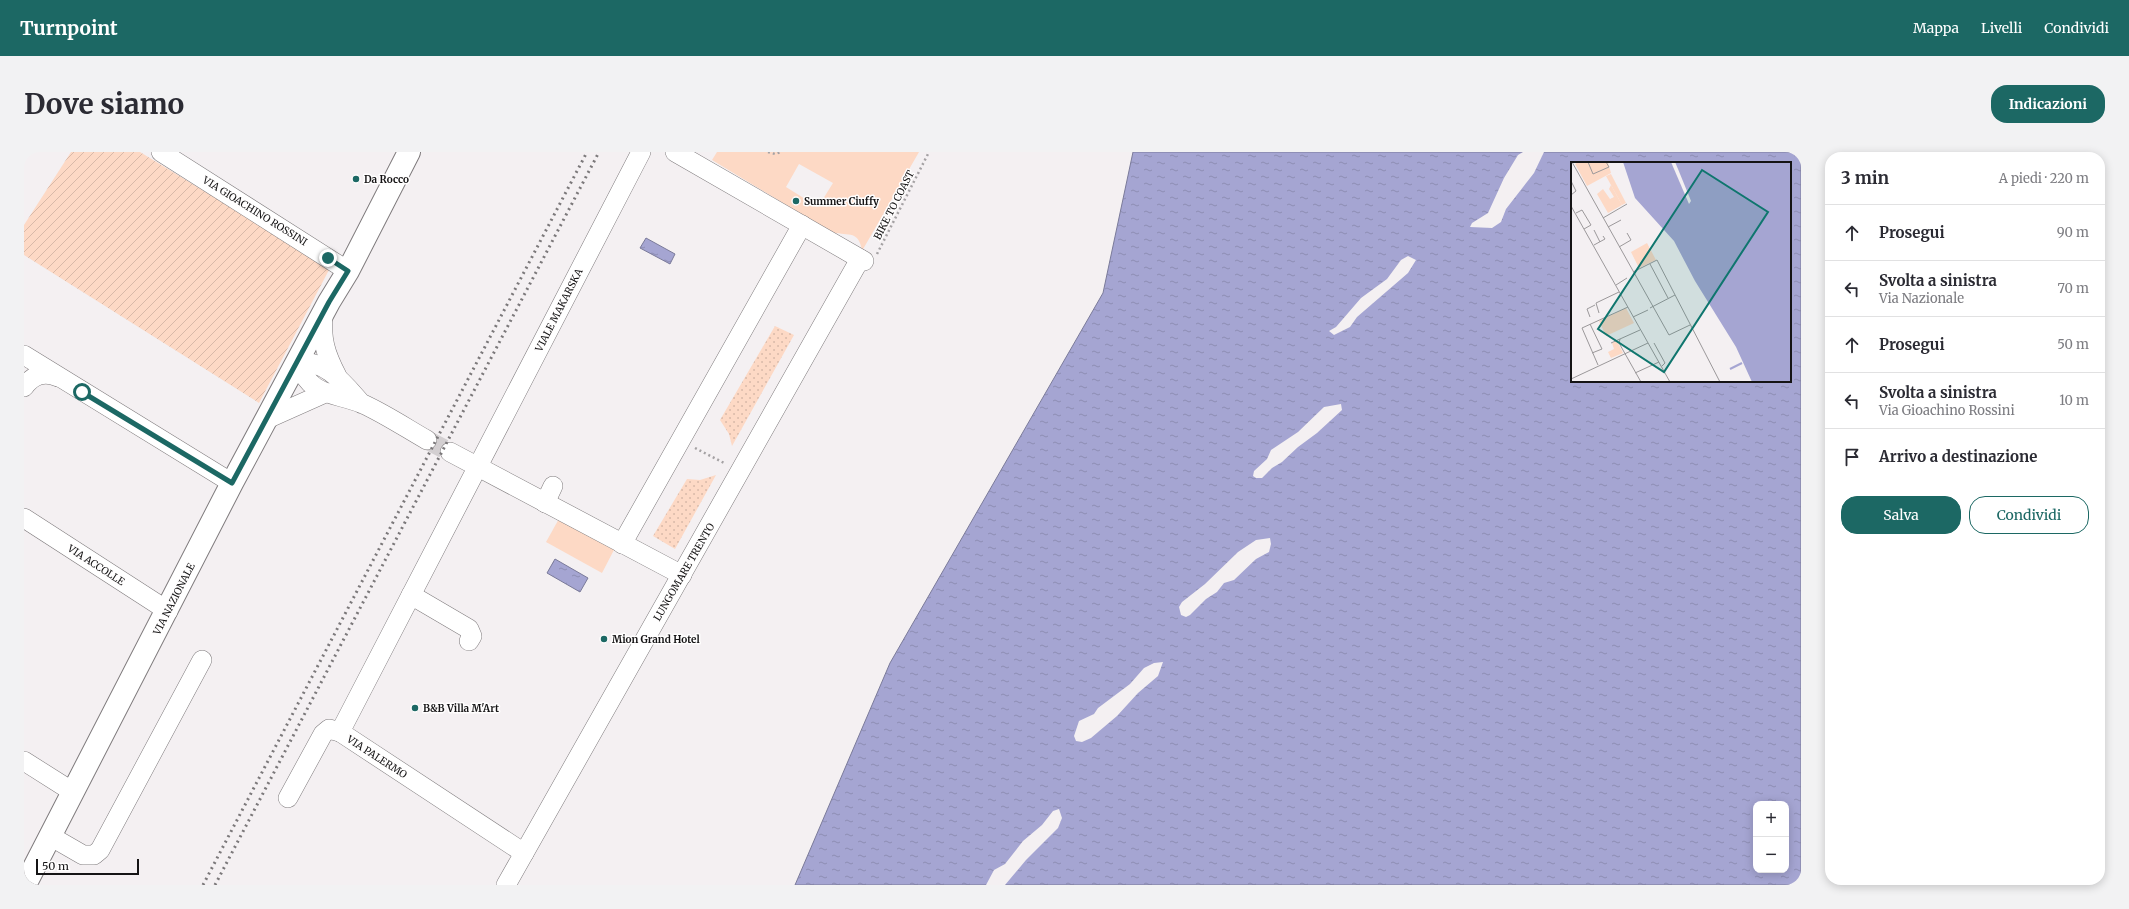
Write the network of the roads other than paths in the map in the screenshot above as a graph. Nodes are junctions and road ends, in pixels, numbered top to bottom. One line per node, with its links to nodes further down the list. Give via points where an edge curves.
1 (161, 152): 6 (street, VIA GIOACHINO ROSSINI)
2 (409, 152): 6 (main road, VIA NAZIONALE)
3 (641, 152): 18 (street, VIALE MAKARSKA)
4 (675, 152): 5 (street)
5 (802, 225): 21 (street); 22 (street, LUNGOMARE TRENTO, via 867,259)
6 (348, 271): 7 (main road, VIA NAZIONALE)
7 (323, 313): 9 (main road, VIA NAZIONALE); 10 (street, via 322,334 328,358)
8 (24, 355): 11 (street)
9 (298, 362): 10 (street, via 315,364); 13 (street, via 304,375); 15 (main road, VIA NAZIONALE)
10 (337, 376): 14 (street)
11 (59, 378): 12 (street, via 42,374 33,377); 19 (street)
12 (24, 387)
13 (325, 393): 14 (street); 15 (street)
14 (362, 404): 16 (street)
15 (268, 418): 19 (main road, VIA NAZIONALE)
16 (427, 440)
17 (450, 452): 18 (street)
18 (477, 467): 21 (street, via 549,494); 23 (street, VIA PALERMO)
19 (232, 483): 24 (main road, VIA NAZIONALE)
20 (24, 518): 24 (street, VIA ACCOLLE)
21 (622, 544): 22 (street)
22 (682, 575): 32 (street, LUNGOMARE TRENTO)
23 (411, 595): 25 (street, via 469,628 472,636); 27 (street, VIA PALERMO)
24 (168, 611): 29 (main road, VIA NAZIONALE)
25 (470, 641)
26 (202, 660): 31 (street, via 100,850 94,856 83,855)
27 (340, 732): 30 (street, via 329,729 323,734); 32 (street, VIA PALERMO)
28 (24, 760): 29 (street)
29 (73, 792): 31 (main road, VIA NAZIONALE)
30 (288, 798)
31 (50, 836): 33 (main road, VIA NAZIONALE)
32 (524, 853): 34 (street, LUNGOMARE TRENTO)
33 (25, 885)
34 (506, 885)

